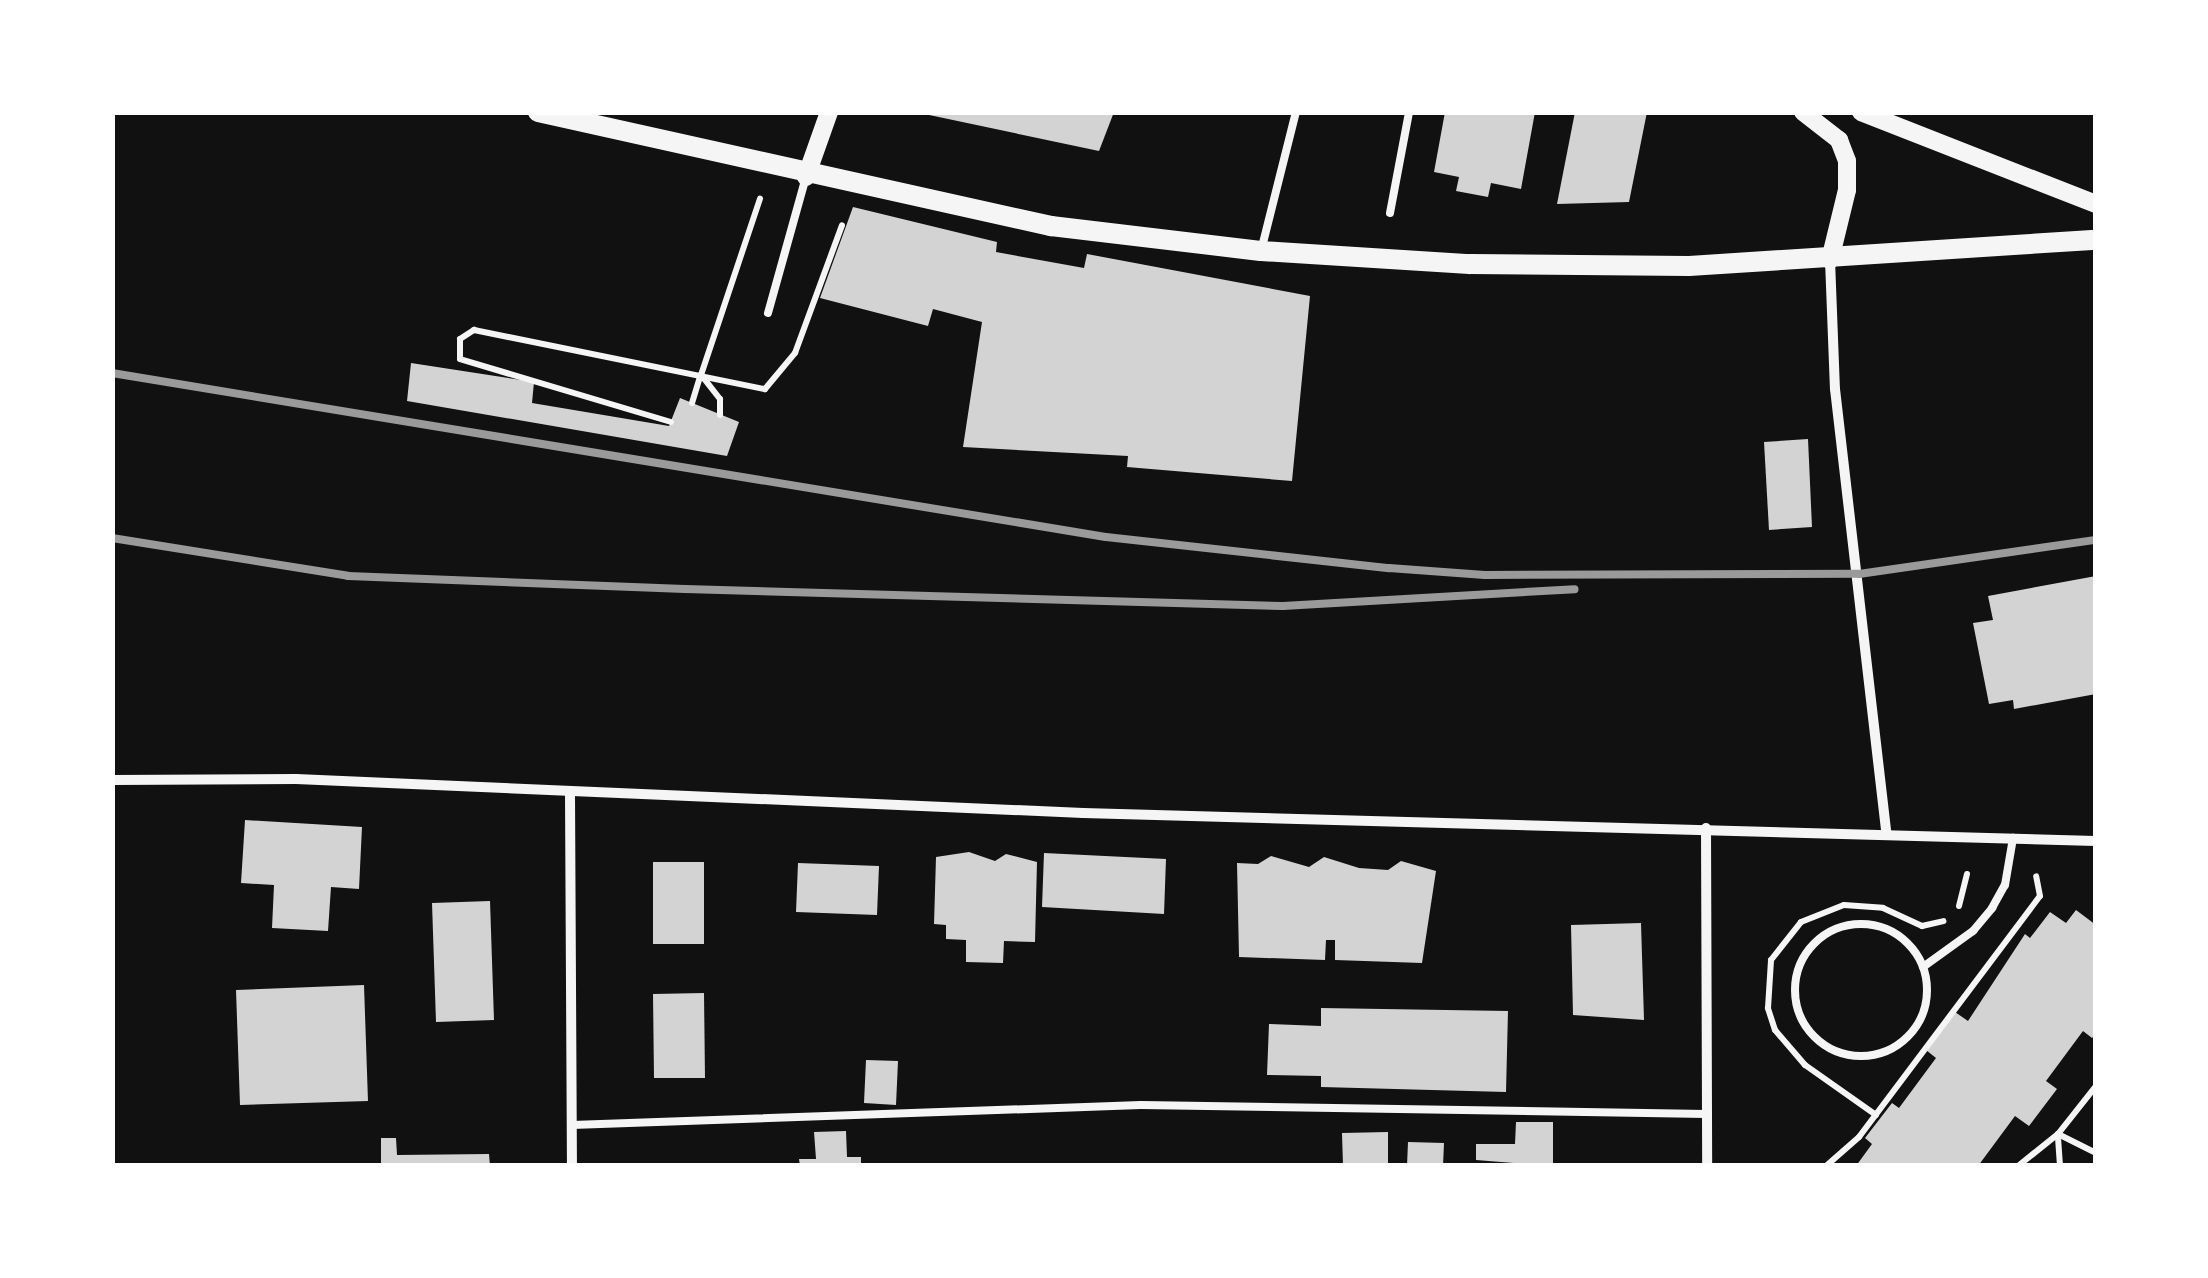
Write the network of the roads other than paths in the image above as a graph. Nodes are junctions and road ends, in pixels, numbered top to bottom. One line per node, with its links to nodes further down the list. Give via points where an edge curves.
1 (538, 112): 7 (main road)
2 (829, 112): 7 (street)
3 (1296, 112): 11 (lane)
4 (1408, 112): 9 (lane)
5 (1803, 112): 12 (street, via 1839,140 1847,161 1848,190)
6 (1861, 112): 8 (street)
7 (806, 177): 11 (main road, via 1051,226); 13 (lane)
8 (2096, 204)
9 (1390, 212)
10 (2096, 240): 12 (main road)
11 (1261, 251): 12 (main road, via 1559,268)
12 (1830, 260): 17 (street, via 1834,389)
13 (768, 313)
14 (112, 780): 15 (street, via 296,779)
15 (570, 794): 16 (street); 22 (street)
16 (1706, 828): 17 (street); 21 (street)
17 (1886, 832): 18 (street)
18 (2013, 838): 19 (street); 20 (lane, via 2005,885 1992,908 1974,932)
19 (2096, 841)
20 (1923, 967): 20 (lane, via 1895,932 1850,924 1819,939 1798,966 1797,1012 1823,1045 1862,1057 1883,1054 1909,1036 1925,1009)
21 (1706, 1114): 22 (lane, via 1141,1105); 24 (street)
22 (572, 1124): 23 (street)
23 (572, 1166)
24 (1707, 1166)

